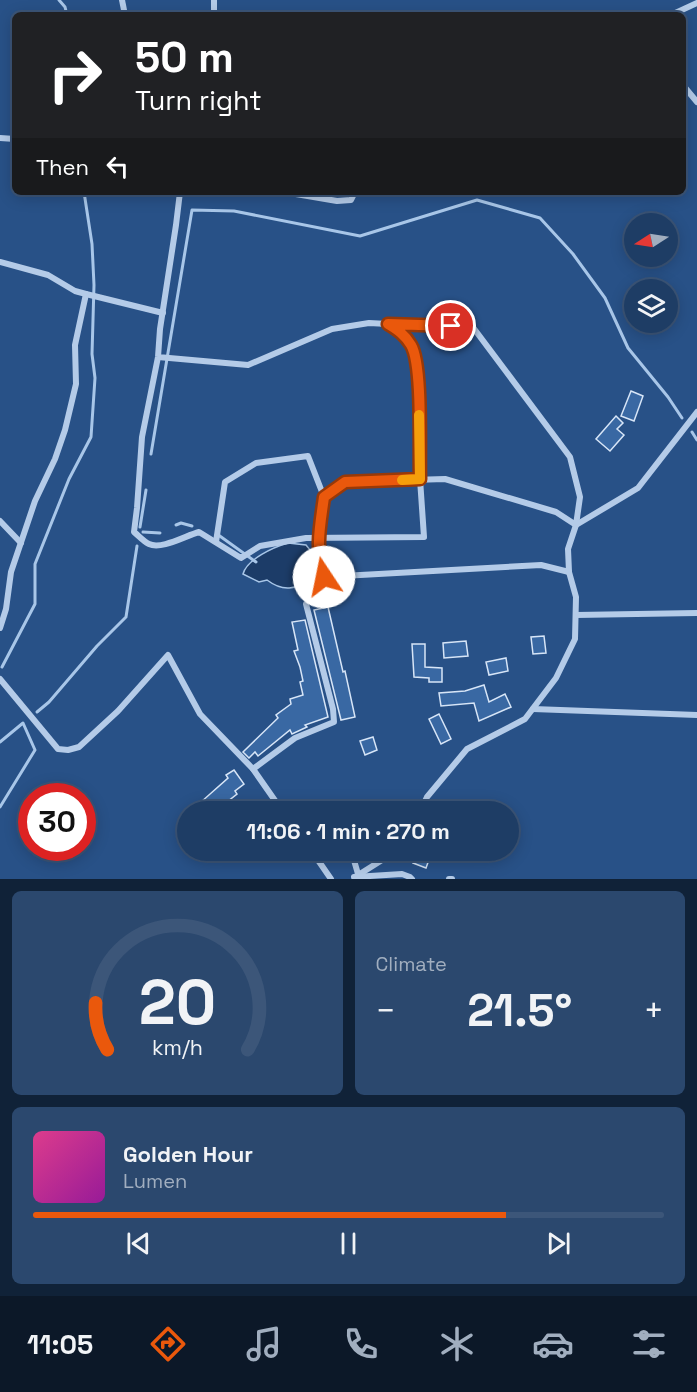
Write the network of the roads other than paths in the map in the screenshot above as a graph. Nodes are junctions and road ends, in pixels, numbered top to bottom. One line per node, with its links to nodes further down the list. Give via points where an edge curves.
1 (697, 3): 2 (street)
2 (678, 12)
3 (686, 89): 4 (street)
4 (697, 102)
5 (180, 195): 10 (street)
6 (302, 195): 7 (street, via 338,201 351,200)
7 (354, 195)
8 (0, 262): 9 (street, via 48,275)
9 (87, 294): 10 (street); 20 (street, via 75,345 76,384 65,430)
10 (163, 313): 12 (street, via 160,329)
11 (388, 324): 12 (street, via 332,329 248,365); 14 (street, via 400,330 412,347 418,377); 17 (street, via 472,326 570,457 580,497)
12 (165, 358): 19 (street, via 142,437 134,532 151,545 167,545 198,532)
13 (697, 412): 17 (street, via 638,488)
14 (420, 479): 15 (street, via 345,482); 17 (street, via 445,479 556,512); 18 (street, via 424,537)
15 (324, 497): 18 (street); 19 (street, via 308,456 256,463 225,482)
16 (0, 520): 20 (street)
17 (576, 525): 21 (street, via 568,549)
18 (319, 538): 19 (street, via 260,546 241,558); 21 (street, via 324,577 541,566)
19 (216, 542)
20 (21, 543): 25 (street)
21 (569, 572): 24 (street)
22 (306, 604): 29 (street, via 334,722 295,738)
23 (697, 613): 24 (street)
24 (576, 615): 27 (street, via 576,639 556,678)
25 (0, 628)
26 (0, 679): 29 (street, via 58,749 68,750 79,747 118,711 168,655 200,714)
27 (533, 709): 28 (street); 31 (street, via 525,719 467,749)
28 (697, 715)
29 (253, 769): 30 (street)
30 (275, 801)
31 (425, 801)
32 (319, 861): 36 (street)
33 (352, 861): 35 (street)
34 (380, 861): 35 (street)
35 (354, 877): 37 (street, via 402,874)
36 (331, 879)
37 (412, 879)

